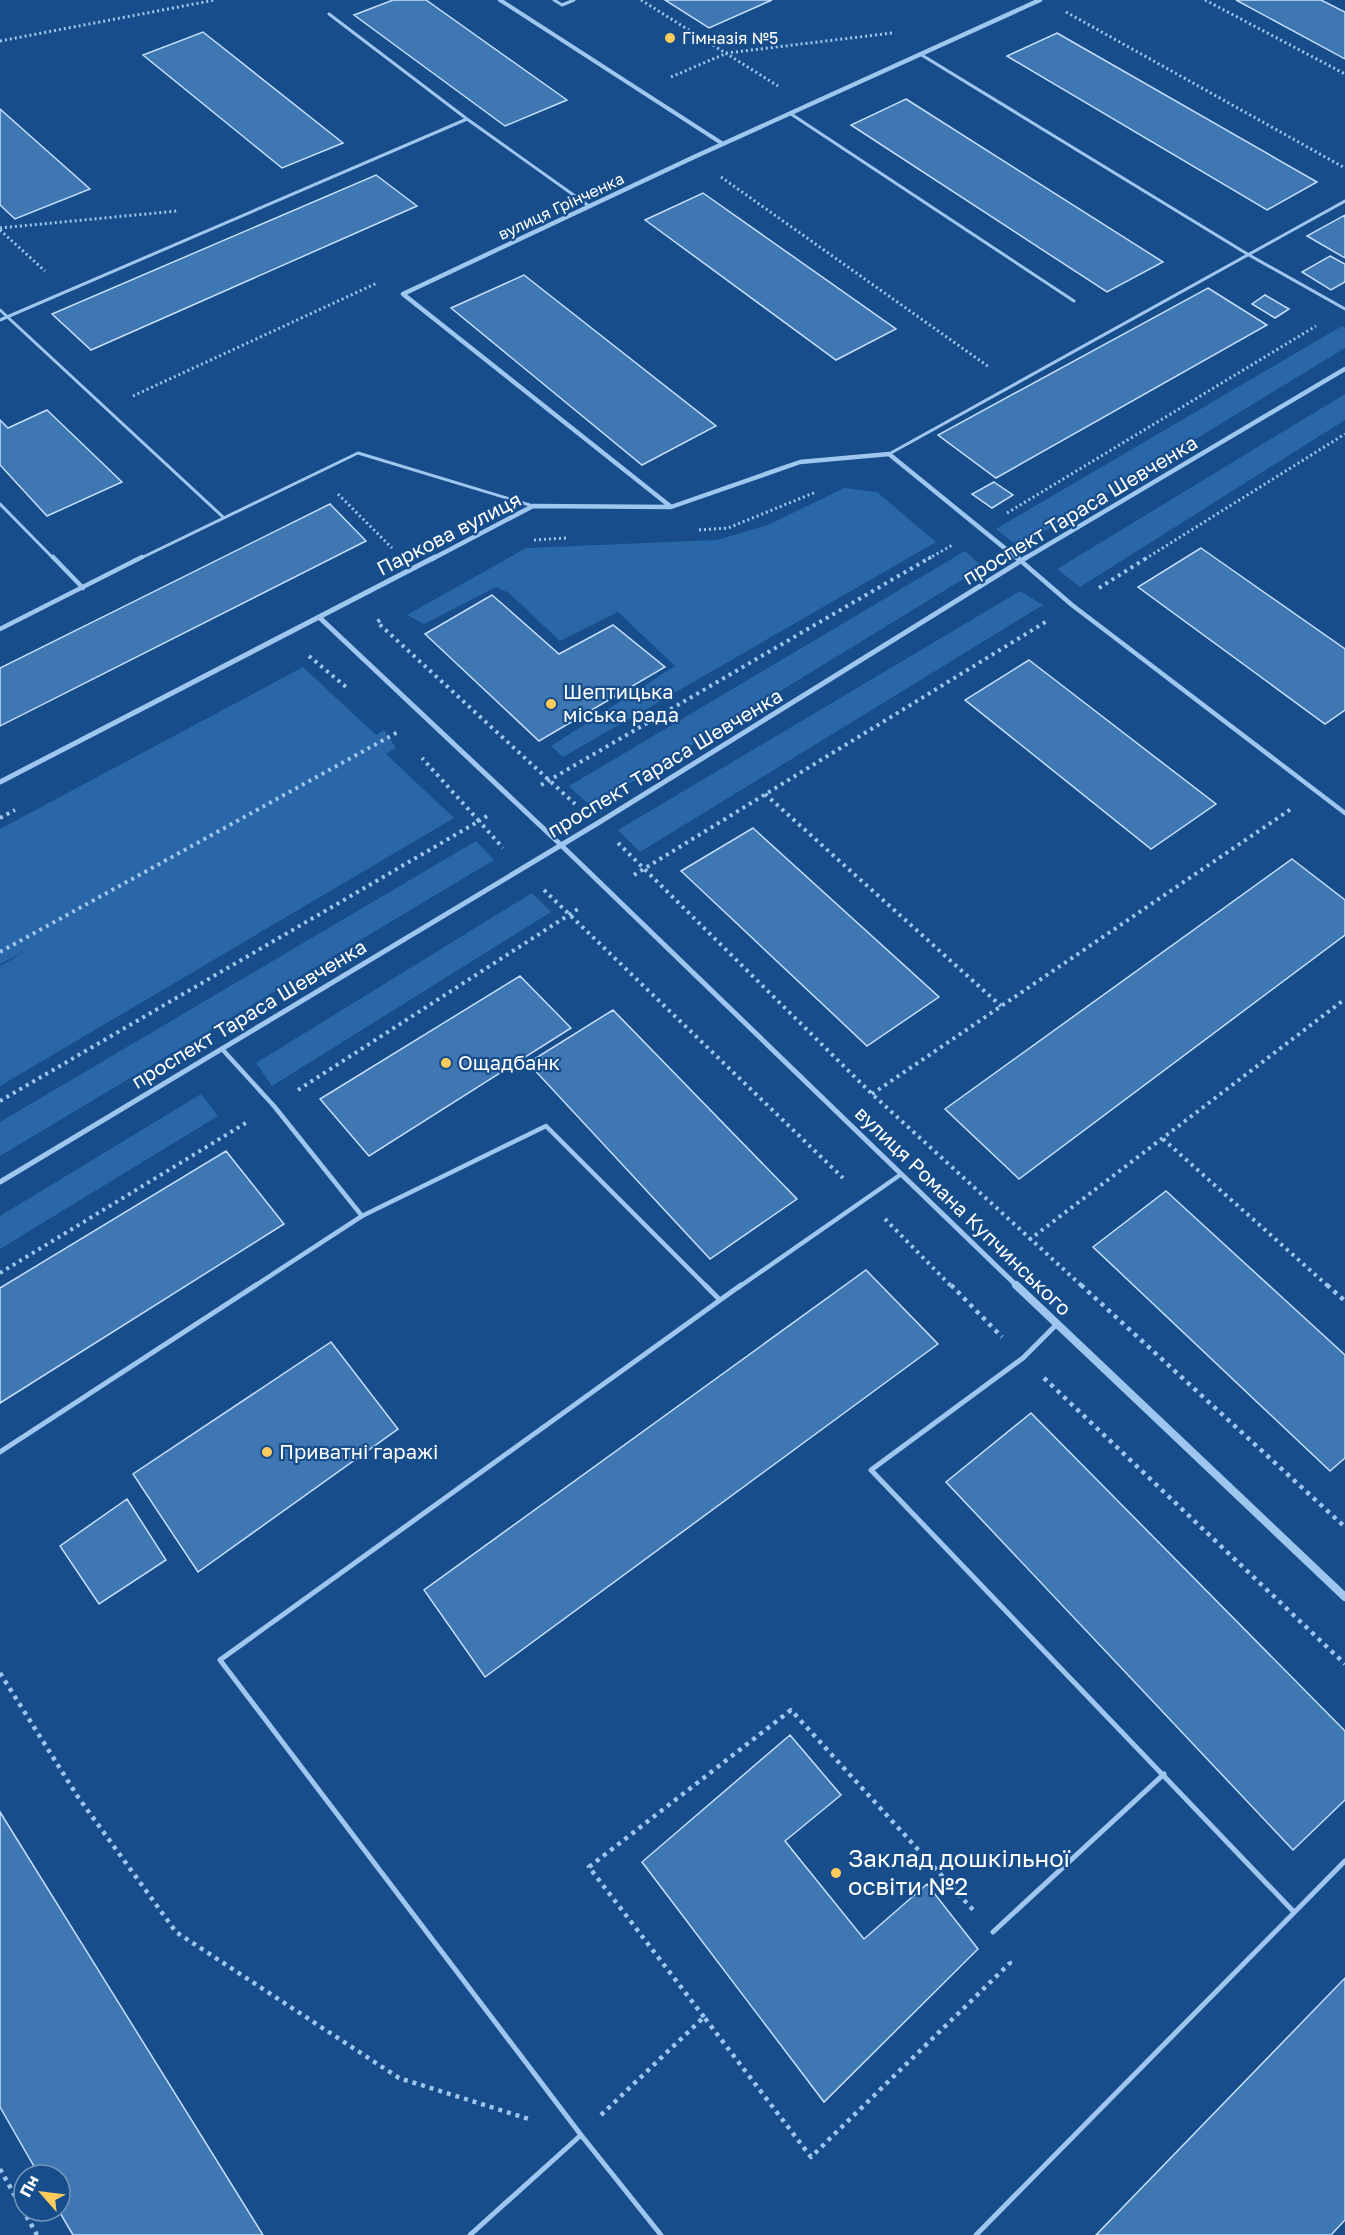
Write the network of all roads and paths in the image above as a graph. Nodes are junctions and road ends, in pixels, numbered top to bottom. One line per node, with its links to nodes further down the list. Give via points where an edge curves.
1 (216, 0): 11 (path)
2 (500, 0): 15 (street)
3 (554, 0): 4 (lane, via 562,5)
4 (574, 0)
5 (641, 0): 12 (path)
6 (1040, 0): 13 (street, вулиця Грінченка)
7 (1205, 0): 14 (path)
8 (1065, 12): 21 (path)
9 (329, 14): 18 (lane)
10 (901, 32): 12 (path)
11 (0, 41)
12 (727, 53): 15 (path); 16 (path)
13 (920, 54): 16 (street, вулиця Грінченка); 26 (lane)
14 (1345, 74)
15 (639, 90): 19 (street)
16 (809, 105): 17 (street, вулиця Грінченка)
17 (791, 114): 19 (street, вулиця Грінченка); 28 (lane)
18 (466, 119): 23 (lane); 27 (lane)
19 (723, 144): 20 (street, вулиця Грінченка)
20 (694, 157): 23 (street, вулиця Грінченка); 34 (path)
21 (1345, 168)
22 (1345, 201): 26 (lane)
23 (589, 206): 40 (street, вулиця Грінченка, via 403,294)
24 (184, 210): 25 (path)
25 (0, 229): 27 (path)
26 (1249, 255): 29 (lane); 34 (lane)
27 (68, 291): 31 (lane)
28 (1074, 301)
29 (1345, 308): 42 (path)
30 (0, 310): 31 (lane)
31 (8, 317): 32 (lane); 41 (lane)
32 (0, 321)
33 (1345, 369): 44 (street, проспект Тараса Шевченка)
34 (1011, 383): 36 (lane)
35 (1345, 434): 46 (path)
36 (889, 454): 40 (street, Паркова вулиця, via 800,462); 42 (street)
37 (316, 473): 39 (lane, via 358,453); 41 (lane); 43 (path, via 394,549)
38 (0, 504): 45 (lane)
39 (533, 506): 40 (street, Паркова вулиця); 47 (street, Паркова вулиця)
40 (671, 507)
41 (223, 517): 45 (lane)
42 (981, 530): 44 (street); 58 (path)
43 (383, 555)
44 (1021, 561): 46 (lane); 66 (street, проспект Тараса Шевченка)
45 (83, 588): 49 (lane)
46 (1072, 605): 59 (lane); 60 (path)
47 (320, 618): 52 (street, вулиця Романа Купчинського); 57 (street, Паркова вулиця)
48 (377, 622): 58 (path)
49 (0, 629)
50 (299, 661): 51 (path, via 309,656)
51 (354, 694)
52 (428, 719): 54 (path); 61 (street, вулиця Романа Купчинського)
53 (389, 724): 54 (path)
54 (398, 732): 55 (path); 72 (path)
55 (405, 740)
56 (420, 756): 65 (path)
57 (0, 782)
58 (548, 782): 61 (path); 66 (path)
59 (1317, 792): 63 (lane); 74 (path)
60 (765, 794): 69 (path); 74 (path)
61 (512, 800): 65 (path); 67 (street, вулиця Романа Купчинського)
62 (21, 807): 64 (path)
63 (1345, 813)
64 (0, 818)
65 (479, 821): 68 (path); 77 (path)
66 (598, 823): 67 (street, проспект Тараса Шевченка); 69 (path)
67 (561, 845): 68 (street, проспект Тараса Шевченка); 70 (street, вулиця Романа Купчинського)
68 (521, 867): 71 (path); 75 (street, проспект Тараса Шевченка)
69 (643, 870): 70 (path); 76 (path)
70 (607, 892): 71 (path); 80 (street, вулиця Романа Купчинського)
71 (568, 914): 78 (path); 82 (path)
72 (0, 952)
73 (1345, 999): 79 (path)
74 (1002, 1006): 76 (path)
75 (222, 1049): 78 (lane); 81 (street, проспект Тараса Шевченка)
76 (872, 1094): 84 (path)
77 (0, 1101)
78 (274, 1106): 83 (lane); 85 (path)
79 (1163, 1139): 84 (path); 87 (path)
80 (900, 1175): 82 (lane); 88 (street, вулиця Романа Купчинського)
81 (0, 1182)
82 (864, 1198): 86 (lane); 89 (path)
83 (362, 1216): 86 (lane, via 546,1126); 90 (lane)
84 (1029, 1240): 91 (path)
85 (0, 1273)
86 (720, 1300): 100 (lane, via 220,1660)
87 (1345, 1301)
88 (1057, 1324): 89 (lane); 92 (street, вулиця Романа Купчинського)
89 (1023, 1358): 93 (path); 95 (lane, via 871,1470)
90 (0, 1452)
91 (1345, 1527)
92 (1345, 1597)
93 (1345, 1664)
94 (0, 1673): 100 (path, via 78,1797 176,1932 399,2078)
95 (1164, 1774): 97 (lane); 98 (lane)
96 (1345, 1861): 97 (lane)
97 (1293, 1911): 105 (lane)
98 (993, 1932): 99 (path, via 1010,1963 811,2157); 99 (path, via 791,1710 589,1867)
99 (704, 2017): 100 (path)
100 (581, 2135): 103 (lane); 104 (lane)
101 (0, 2169): 102 (path)
102 (38, 2235)
103 (470, 2235)
104 (662, 2235)
105 (976, 2235)

